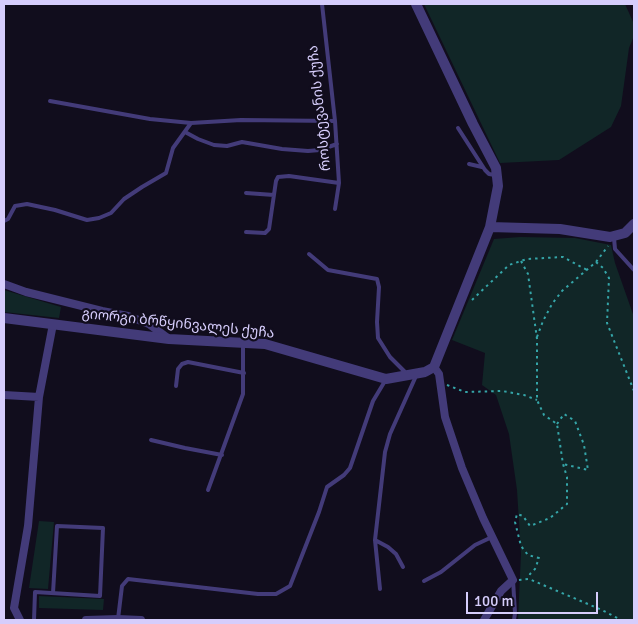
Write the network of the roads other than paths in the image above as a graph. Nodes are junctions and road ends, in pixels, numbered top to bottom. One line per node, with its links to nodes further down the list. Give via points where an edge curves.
1 (322, 4): 4 (lane, როსტევანის ქუჩა)
2 (416, 4): 11 (street)
3 (50, 102): 5 (lane)
4 (335, 121): 5 (lane); 8 (lane, როსტევანის ქუჩა)
5 (191, 123): 7 (lane)
6 (458, 128): 10 (lane)
7 (185, 132): 8 (lane, via 206,142 227,146 242,142 308,151); 16 (lane, via 174,148 166,173 124,199 111,213 87,220 27,204 14,206)
8 (336, 144): 12 (lane, როსტევანის ქუჩა)
9 (469, 164): 10 (lane)
10 (482, 166): 11 (lane, via 489,174)
11 (498, 175): 18 (street)
12 (339, 183): 14 (lane, via 282,176 276,182); 15 (lane, როსტევანის ქუჩა)
13 (246, 193): 14 (lane)
14 (274, 195): 19 (lane, via 268,232)
15 (335, 210)
16 (4, 221)
17 (634, 224): 20 (street, via 625,233)
18 (490, 227): 20 (street, via 560,229); 28 (street)
19 (246, 232)
20 (614, 236): 22 (lane, via 615,249)
21 (309, 254): 30 (lane, via 328,270 376,279 379,287 378,338 390,357)
22 (634, 270)
23 (4, 284): 26 (street, via 128,316 149,324)
24 (4, 318): 25 (street, გიორგი ბრწყინვალეს ქუჩა)
25 (53, 324): 26 (street, გიორგი ბრწყინვალეს ქუჩა); 34 (street)
26 (169, 339): 27 (street, გიორგი ბრწყინვალეს ქუჩა)
27 (243, 343): 29 (lane); 31 (street, გიორგი ბრწყინვალეს ქუჩა, via 265,344)
28 (434, 367): 30 (street, გიორგი ბრწყინვალეს ქუჩა); 38 (street, via 439,374 452,440)
29 (244, 373): 32 (lane, via 188,362 178,368); 36 (lane, via 243,394)
30 (413, 374): 31 (street, გიორგი ბრწყინვალეს ქუჩა); 39 (lane, via 385,452)
31 (386, 379): 45 (lane, via 373,401 350,468 327,487 290,586 276,594 258,594 128,579 122,586)
32 (176, 386)
33 (4, 395): 34 (street)
34 (39, 397): 46 (street, via 28,526 14,608)
35 (151, 440): 36 (lane)
36 (222, 454): 37 (lane)
37 (208, 490)
38 (492, 537): 41 (street); 42 (lane, via 475,545)
39 (375, 540): 40 (lane, via 396,554); 43 (lane)
40 (403, 567)
41 (513, 580): 50 (street, via 501,591); 51 (lane)
42 (424, 581)
43 (380, 589)
44 (52, 593): 44 (lane, via 100,596 103,528 57,526); 47 (lane, via 35,592)
45 (118, 619): 48 (street); 49 (street)
46 (20, 620)
47 (34, 620)
48 (86, 620)
49 (141, 620)
50 (484, 620)
51 (514, 620)

